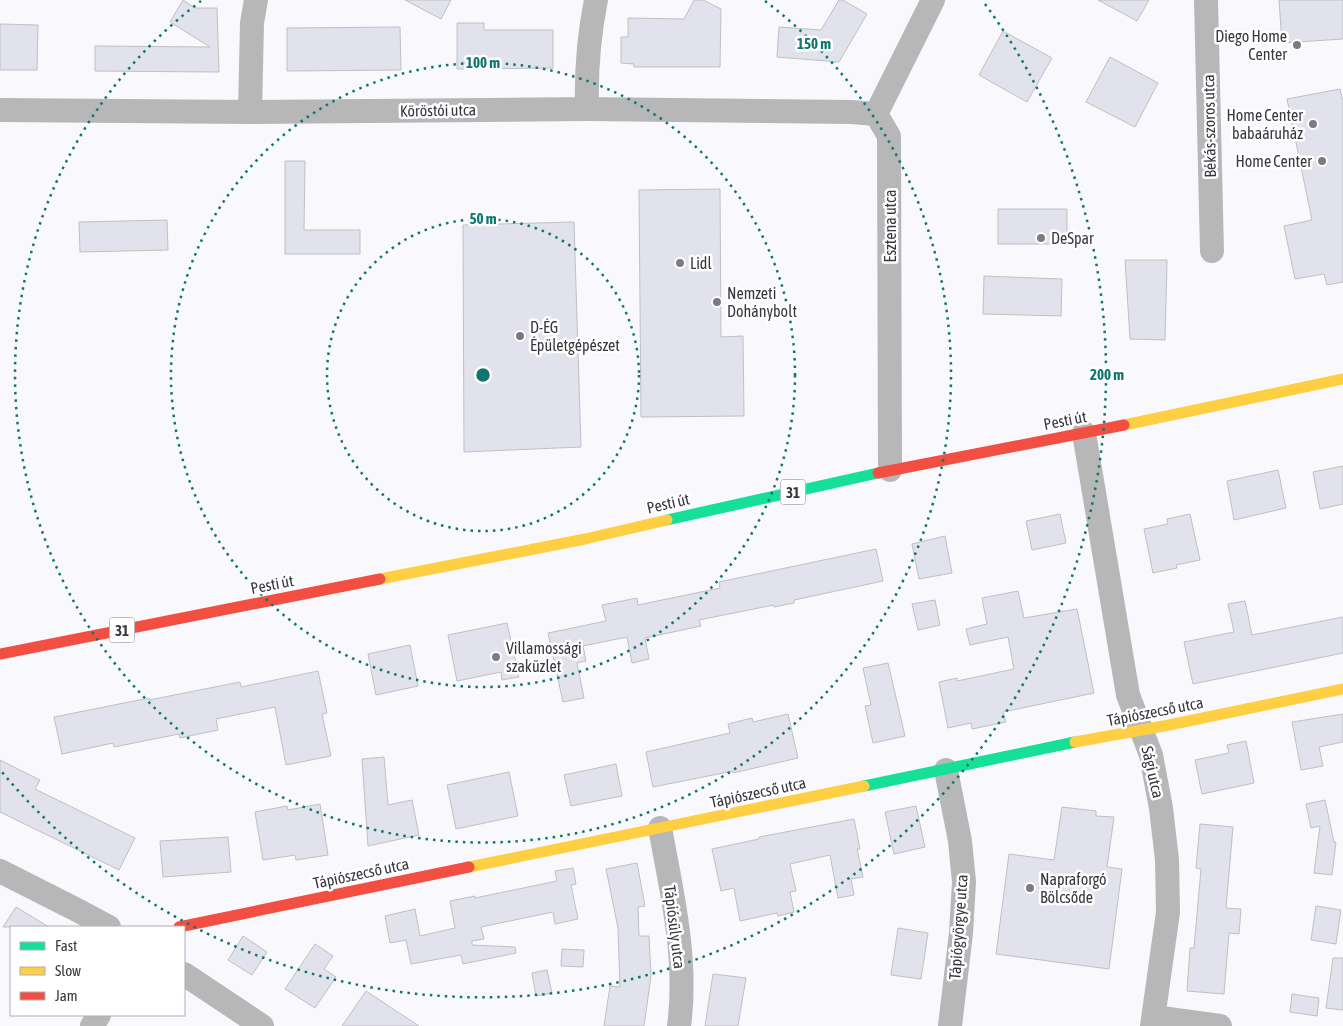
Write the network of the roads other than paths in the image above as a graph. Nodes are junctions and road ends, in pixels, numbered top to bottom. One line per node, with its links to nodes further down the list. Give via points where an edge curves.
1 (256, 0): 7 (street, via 252,23)
2 (596, 0): 5 (street, via 591,22)
3 (934, 0): 8 (street)
4 (1206, 0): 9 (street, Békás-szoros utca)
5 (586, 109): 7 (street, Köröstói utca); 8 (street, Köröstói utca)
6 (0, 110): 7 (street, Köröstói utca)
7 (250, 112)
8 (876, 114): 12 (street, Esztena utca, via 889,136)
9 (1212, 251)
10 (1343, 379): 11 (main road, Pesti út / 31)
11 (1084, 433): 12 (main road, Pesti út / 31); 15 (street, Sági utca, via 1128,695)
12 (890, 470): 13 (main road, Pesti út / 31, via 585,539)
13 (0, 654)
14 (1343, 690): 15 (main road, Tápiószecső utca)
15 (1142, 730): 16 (main road, Tápiószecső utca); 22 (street, Sági utca, via 1162,808 1167,860 1168,912)
16 (946, 770): 17 (main road, Tápiószecső utca); 25 (street, Tápiógyörgye utca, via 960,841 964,882)
17 (660, 828): 20 (main road, Tápiószecső utca); 24 (street, Tápiósüly utca, via 680,953 682,1002)
18 (0, 871): 19 (street)
19 (107, 926)
20 (184, 926)
21 (185, 975): 23 (street)
22 (1153, 1022): 26 (street)
23 (262, 1026)
24 (679, 1026)
25 (950, 1026)
26 (1220, 1026)

